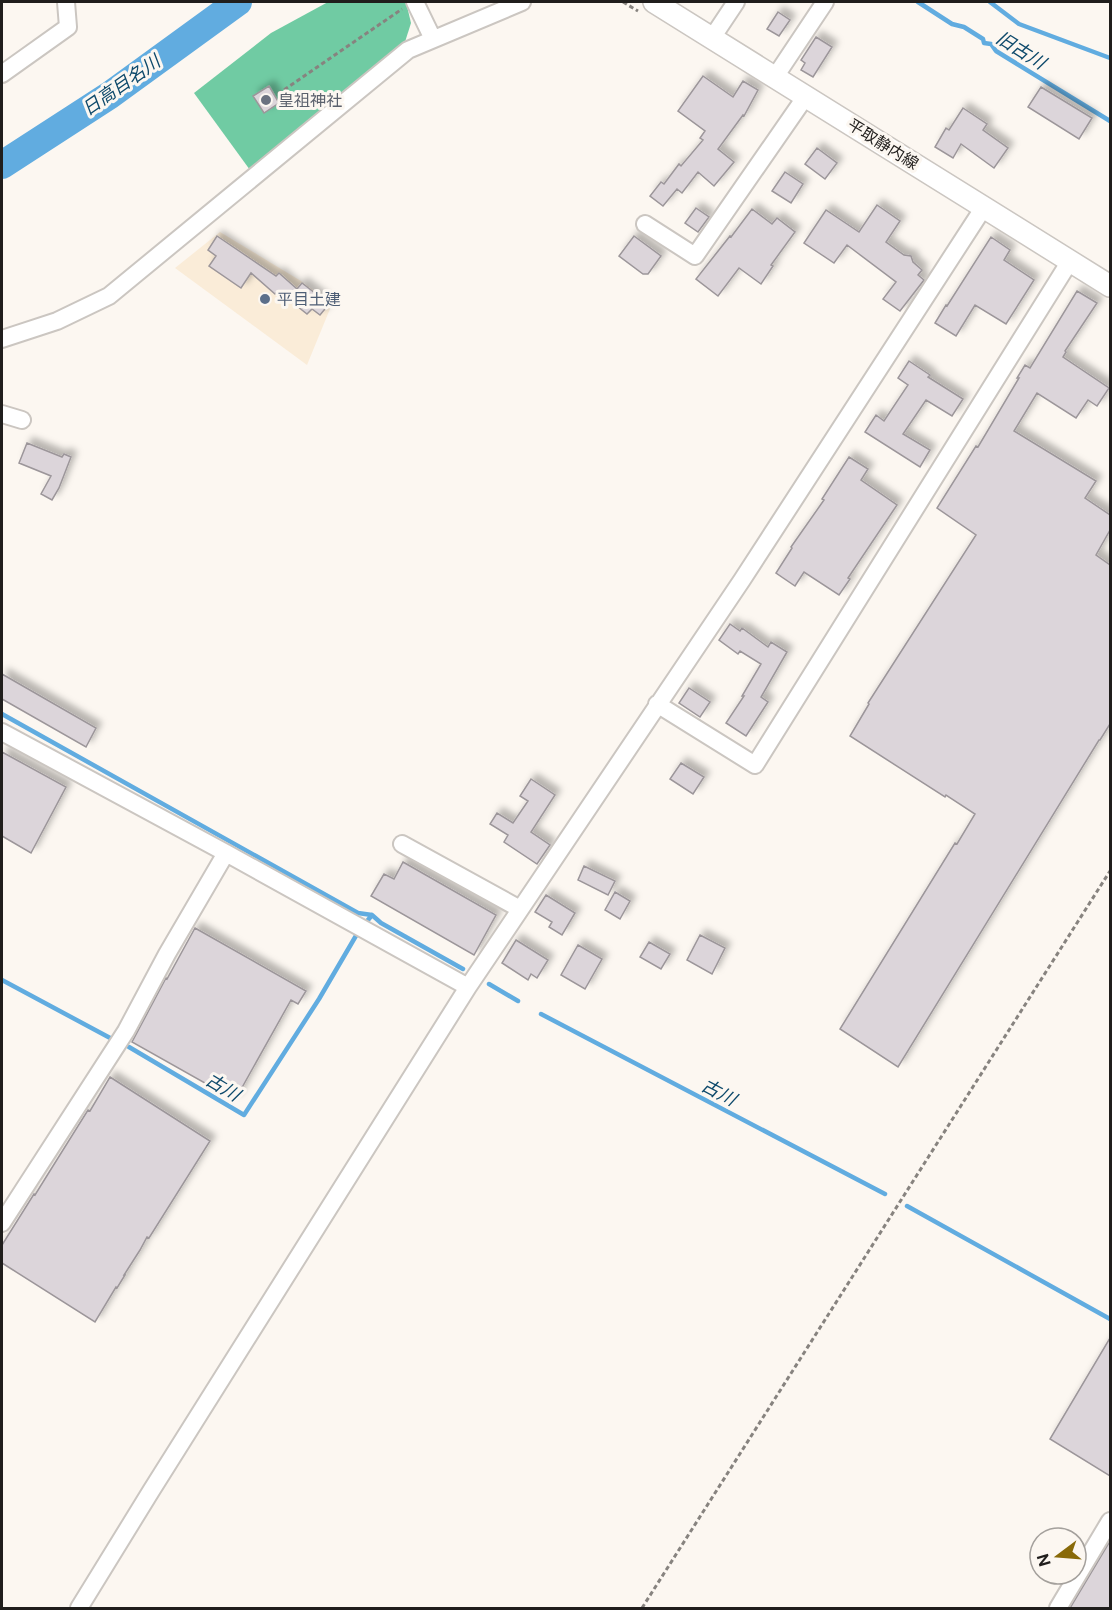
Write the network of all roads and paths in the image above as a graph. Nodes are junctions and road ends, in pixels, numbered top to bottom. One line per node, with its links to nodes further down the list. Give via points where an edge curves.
1 (66, 2): 10 (street, via 68,27)
2 (522, 2): 7 (street)
3 (654, 2): 8 (main road, 平取静内線)
4 (825, 2): 11 (street)
5 (728, 4): 8 (street)
6 (409, 5): 9 (street); 12 (path)
7 (486, 8): 9 (street)
8 (712, 38): 11 (main road, 平取静内線)
9 (433, 39): 18 (street, via 408,50 376,75 109,296 57,321)
10 (2, 74)
11 (775, 77): 13 (main road, 平取静内線)
12 (278, 94)
13 (806, 96): 14 (main road, 平取静内線); 15 (street, via 695,256)
14 (984, 207): 16 (main road, 平取静内線); 21 (street)
15 (645, 224)
16 (1070, 261): 17 (main road, 平取静内線); 21 (street, via 754,765)
17 (1110, 286)
18 (2, 339)
19 (2, 414): 20 (street)
20 (22, 420)
21 (657, 704): 26 (street)
22 (2, 732): 24 (street)
23 (402, 844): 26 (street)
24 (226, 853): 27 (street); 28 (street, via 126,1030)
25 (1110, 872): 31 (path)
26 (520, 909): 27 (street)
27 (468, 987): 30 (street)
28 (2, 1223)
29 (1110, 1521): 32 (street)
30 (79, 1608)
31 (642, 1608)
32 (1058, 1608)

